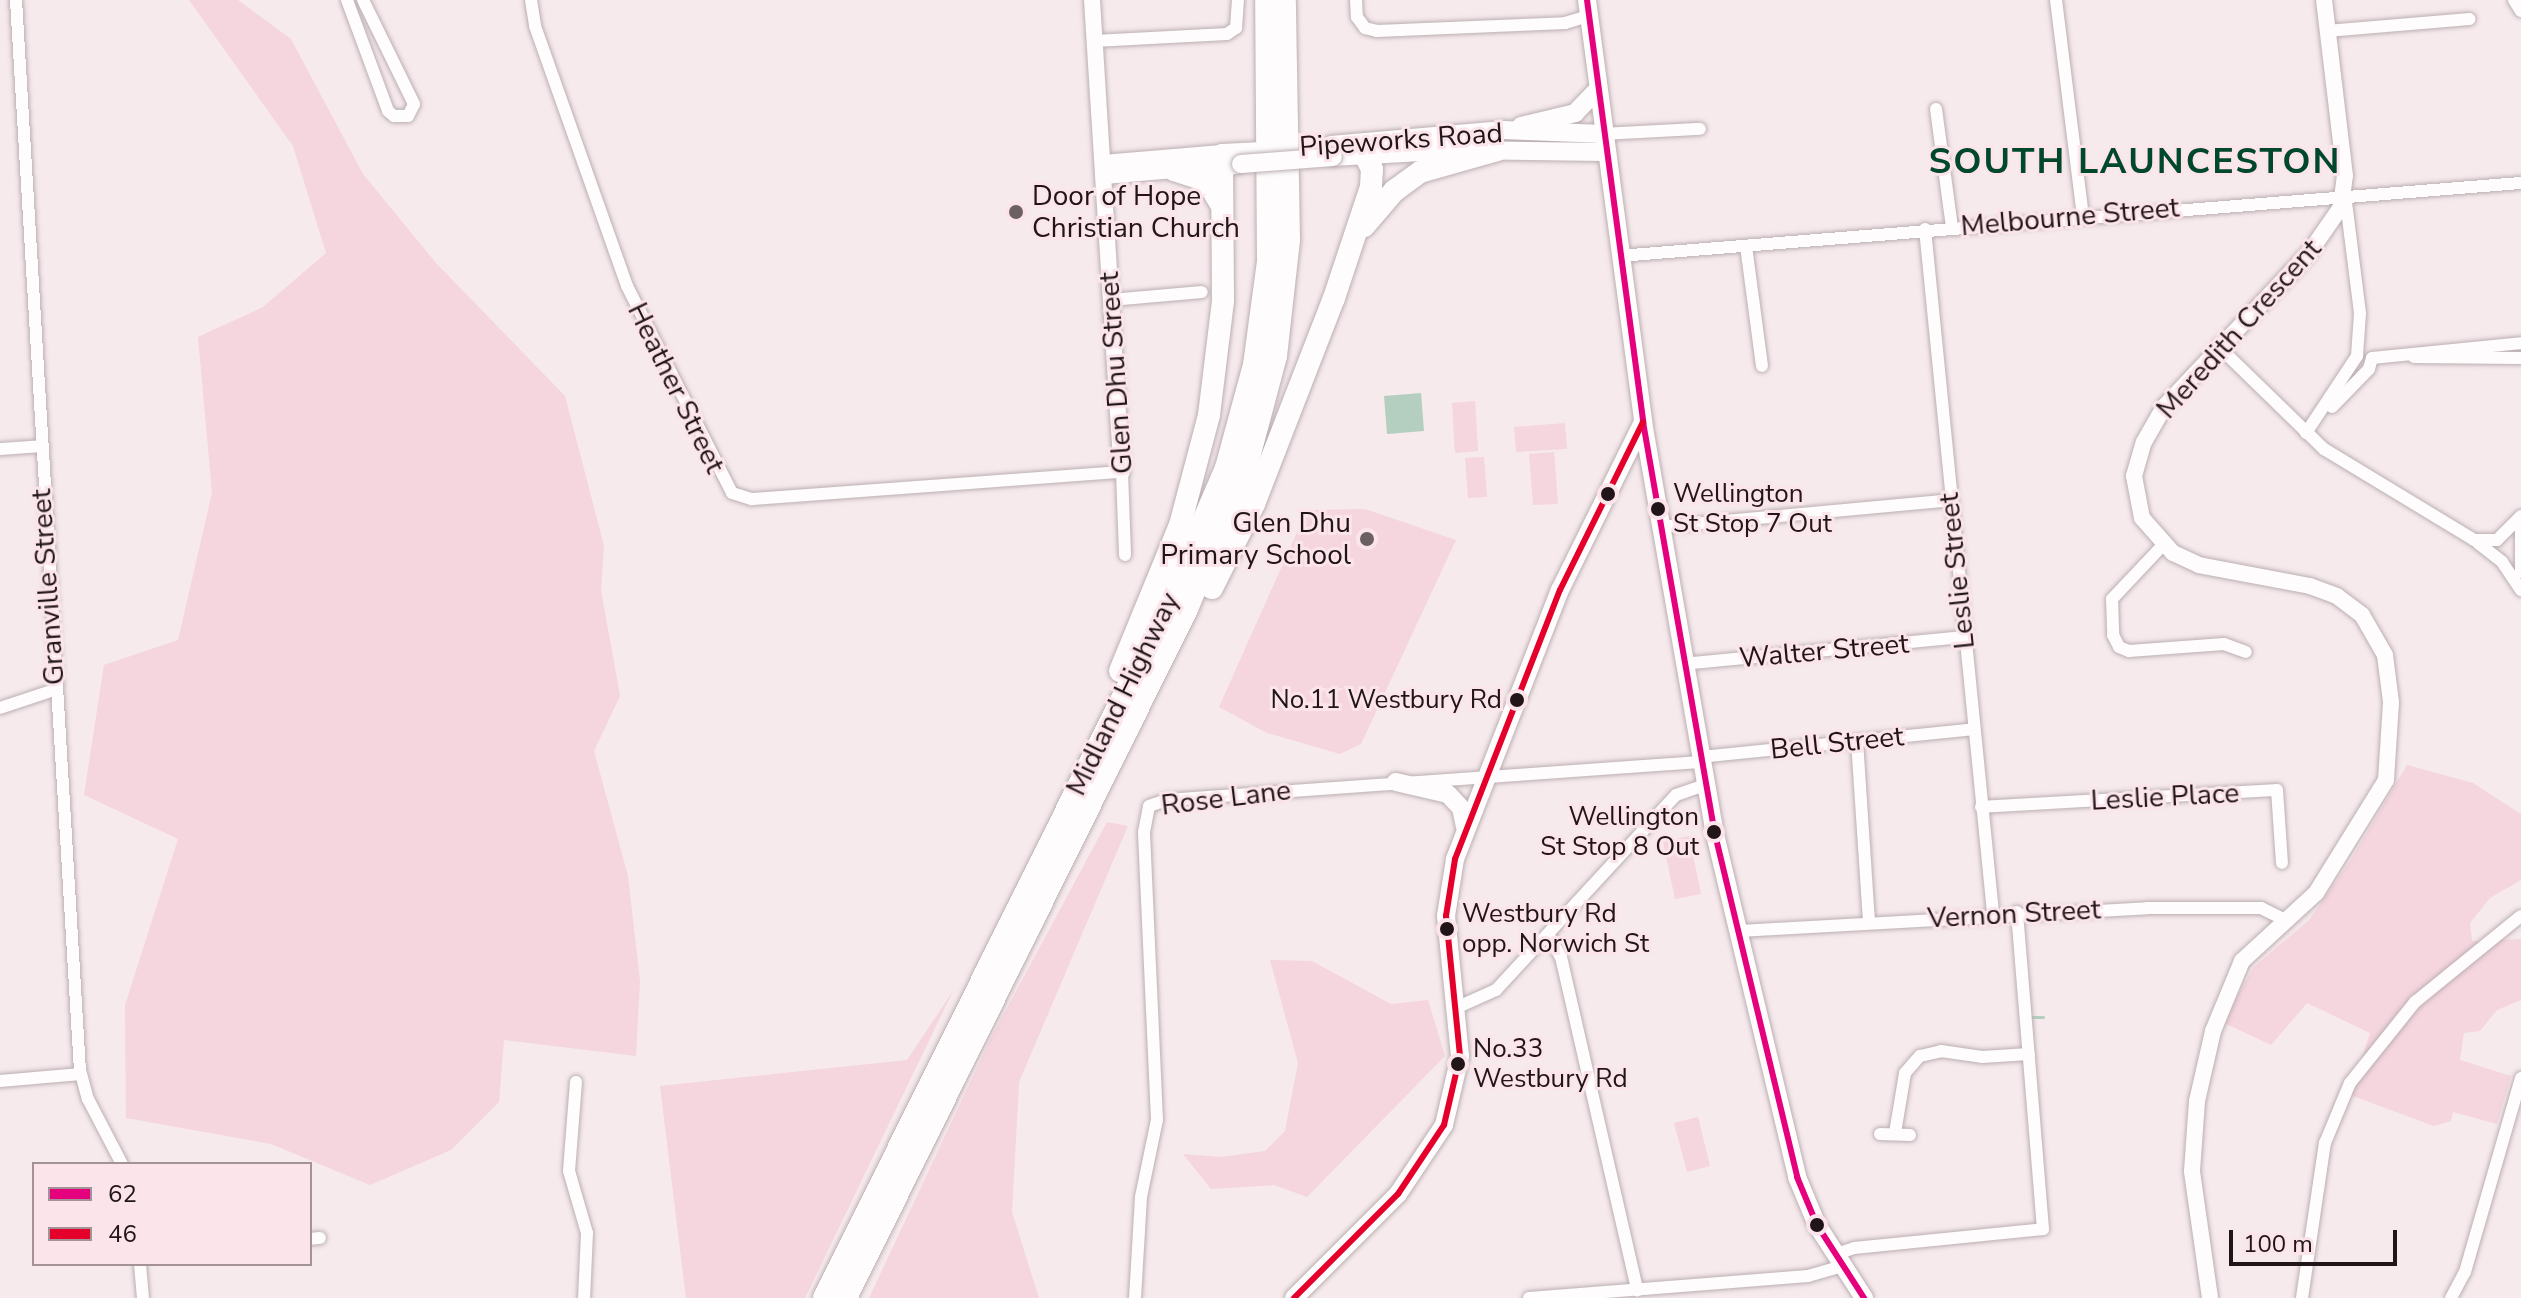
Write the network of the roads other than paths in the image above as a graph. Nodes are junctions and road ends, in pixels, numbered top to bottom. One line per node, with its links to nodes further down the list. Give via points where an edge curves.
1 (16, 0): 48 (street, Granville Street)
2 (347, 0): 3 (street, via 388,111 408,116 414,104)
3 (363, 0)
4 (531, 0): 50 (street, Heather Street, via 535,26 627,286 732,493 752,499)
5 (1092, 0): 17 (street, Glen Dhu Street)
6 (1238, 0): 17 (street, via 1236,28 1227,34)
7 (1266, 0): 73 (highway, Midland Highway, via 1270,231 1260,332 1244,406 1184,571)
8 (1285, 0): 76 (highway, Midland Highway, via 1289,240 1280,328 1262,417 1209,561)
9 (1356, 0): 13 (street, via 1357,17 1365,28 1565,23)
10 (2056, 0): 31 (street)
11 (2324, 0): 16 (street)
12 (2514, 0): 14 (street)
13 (1588, 8): 18 (main road)
14 (2521, 11)
15 (2469, 19): 16 (street)
16 (2327, 31): 29 (street)
17 (1094, 41): 26 (street, Glen Dhu Street)
18 (1597, 90): 21 (main road, via 1575,113); 22 (main road)
19 (1936, 109): 32 (street)
20 (1700, 129): 22 (street, Pipeworks Road)
21 (1498, 137): 22 (main road, Pipeworks Road); 23 (main road, Pipeworks Road); 24 (main road, Pipeworks Road); 36 (highway, via 1405,181 1374,211)
22 (1604, 143): 35 (main road)
23 (1332, 151): 24 (main road, Pipeworks Road); 25 (main road, Pipeworks Road, bridge); 25 (main road, Pipeworks Road, via 1262,151)
24 (1365, 155): 36 (highway, via 1373,180)
25 (1232, 159): 26 (street, Pipeworks Road); 27 (street, Pipeworks Road); 30 (highway)
26 (1104, 169): 27 (street, Pipeworks Road); 38 (street, Glen Dhu Street)
27 (1174, 170): 30 (highway, via 1207,181)
28 (2521, 183): 29 (street, Melbourne Street)
29 (2345, 195): 31 (street, Melbourne Street); 39 (street); 41 (street, Meredith Crescent, via 2309,253)
30 (1223, 211): 73 (highway, via 1221,340 1192,488)
31 (2083, 217): 32 (street, Melbourne Street)
32 (1952, 227): 33 (street, Melbourne Street)
33 (1925, 229): 34 (street, Melbourne Street); 51 (street, Leslie Street)
34 (1746, 246): 35 (street, Melbourne Street); 45 (street)
35 (1619, 256): 46 (main road)
36 (1347, 259): 76 (highway, via 1240,533 1106,796)
37 (1202, 292): 38 (street)
38 (1111, 300): 50 (street, Glen Dhu Street)
39 (2360, 313): 43 (street); 47 (street, via 2357,356)
40 (2521, 343): 42 (street)
41 (2218, 346): 47 (street); 56 (street, Meredith Crescent, via 2164,407 2139,454 2136,498 2149,530)
42 (2391, 355): 43 (street); 44 (street)
43 (2372, 358): 47 (street, via 2369,369)
44 (2521, 358)
45 (1762, 366)
46 (1643, 422): 53 (main road); 68 (main road, via 1560,590)
47 (2306, 433): 55 (street)
48 (39, 446): 49 (street); 63 (street, Granville Street)
49 (0, 449)
50 (1122, 472): 57 (street, Glen Dhu Street)
51 (1950, 500): 53 (street); 60 (street, Leslie Street)
52 (2521, 516): 55 (street, via 2497,540)
53 (1661, 527): 62 (main road)
54 (2521, 530): 58 (street)
55 (2474, 540): 59 (street, via 2502,562)
56 (2163, 545): 61 (street, via 2112,599 2113,635 2119,647 2129,651 2224,644); 79 (street, Meredith Crescent, via 2199,565 2337,596 2362,615 2385,655 2391,702 2386,780 2316,893)
57 (1125, 555)
58 (2521, 572)
59 (2521, 590)
60 (1964, 637): 62 (street, Walter Street); 65 (street, Leslie Street)
61 (2246, 652)
62 (1683, 664): 67 (main road)
63 (54, 690): 64 (street); 85 (street, Granville Street)
64 (0, 708)
65 (1974, 729): 66 (street, Bell Street); 71 (street, Leslie Street)
66 (1857, 741): 67 (street, Bell Street); 80 (street)
67 (1700, 760): 68 (street, Rose Lane); 70 (main road)
68 (1483, 779): 69 (street, Rose Lane); 72 (main road)
69 (1396, 782): 72 (main road, via 1448,794 1461,808); 101 (street, Rose Lane, via 1166,800 1146,810 1157,1120 1141,1197)
70 (1705, 785): 81 (main road); 82 (street, via 1676,795)
71 (1981, 807): 74 (street, Leslie Place, via 2277,790); 77 (street, Leslie Street)
72 (1465, 827): 83 (main road, via 1446,916)
73 (1044, 853): 99 (highway, Midland Highway)
74 (2282, 863)
75 (2017, 912): 77 (street, Vernon Street); 79 (street, Vernon Street, via 2249,908); 84 (street)
76 (1037, 913): 100 (highway, Midland Highway)
77 (1993, 913): 80 (street, Vernon Street)
78 (2521, 916): 106 (street, via 2415,1002 2350,1083 2325,1143)
79 (2286, 920): 105 (street, Meredith Crescent, via 2253,947 2234,975 2201,1077 2192,1171)
80 (1869, 922): 81 (street, Vernon Street)
81 (1739, 931): 93 (main road, via 1786,1142 1805,1199)
82 (1548, 934): 83 (street, via 1487,997); 95 (street, via 1561,957)
83 (1458, 1007): 102 (main road, via 1459,1073 1437,1141 1398,1194)
84 (2029, 1054): 89 (street, via 1982,1057 1941,1051 1920,1056 1905,1073); 93 (street, via 2043,1229 1854,1248)
85 (81, 1074): 87 (street); 92 (street, Granville Street)
86 (2521, 1078): 107 (street, via 2465,1272)
87 (0, 1081)
88 (576, 1082): 98 (street, via 569,1171 587,1233)
89 (1895, 1133): 90 (street); 91 (street)
90 (1880, 1134)
91 (1910, 1135)
92 (121, 1162)
93 (1839, 1260): 95 (street, via 1826,1274); 104 (main road)
94 (140, 1266): 97 (street)
95 (1637, 1290): 96 (street)
96 (1604, 1295): 103 (street)
97 (143, 1298)
98 (584, 1298)
99 (824, 1298)
100 (846, 1298)
101 (1135, 1298)
102 (1294, 1298)
103 (1529, 1298)
104 (1864, 1298)
105 (2210, 1298)
106 (2302, 1298)
107 (2451, 1298)

